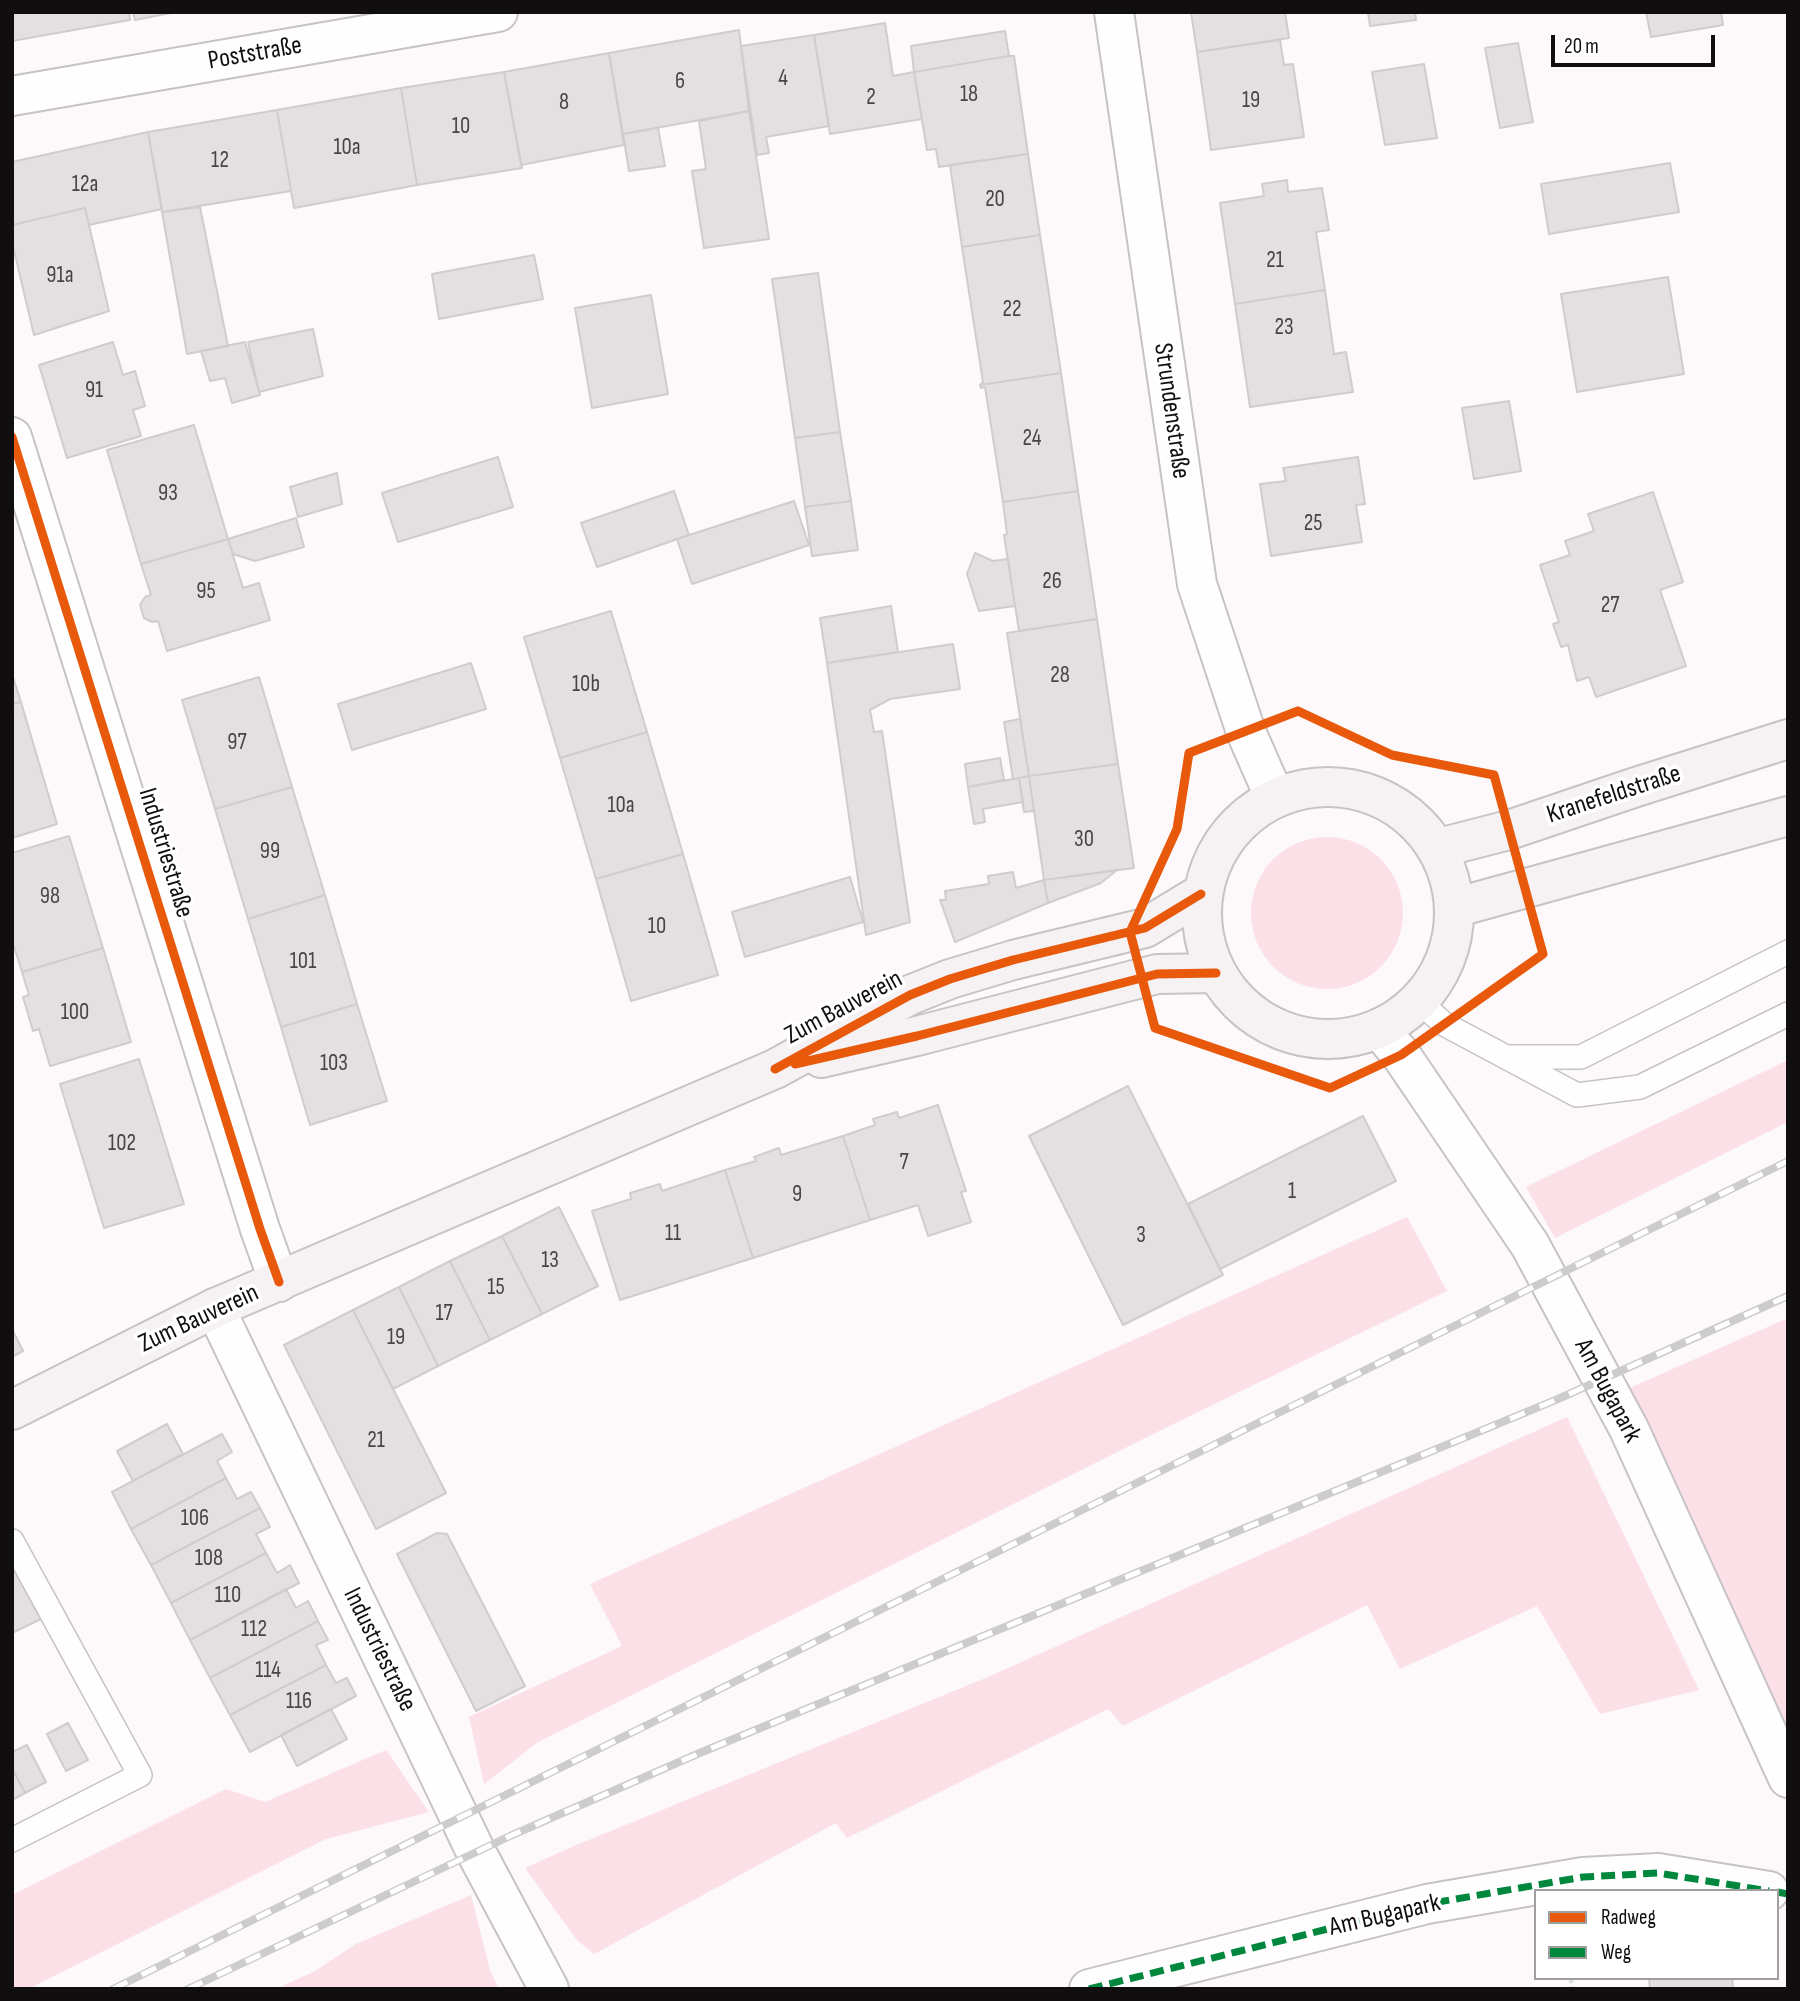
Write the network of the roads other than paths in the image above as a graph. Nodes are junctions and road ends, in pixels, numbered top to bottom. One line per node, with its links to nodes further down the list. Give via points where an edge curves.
1 (498, 12): 3 (street, Poststraße)
2 (1114, 12): 6 (street, Strundenstraße, via 1197,584 1245,732)
3 (12, 96)
4 (12, 437): 18 (street, Industriestraße)
5 (1788, 739): 8 (street, Kranefeldstraße, via 1509,830)
6 (1275, 797): 8 (street, via 1330,786 1372,794 1404,810); 9 (street, via 1235,828 1214,856)
7 (1788, 817): 10 (street)
8 (1439, 848): 10 (street, via 1454,887)
9 (1201, 894): 12 (street, via 1199,922); 17 (street, Zum Bauverein, via 1145,928 1013,960 910,995)
10 (1454, 908): 13 (street, via 1447,952)
11 (1788, 952): 16 (lane, via 1581,1057)
12 (1216, 973): 15 (street, via 1252,1013 1283,1029 1342,1038); 17 (street, Zum Bauverein, via 1157,974)
13 (1420, 1002): 15 (street); 16 (lane, via 1444,1024)
14 (1788, 1013): 16 (lane, via 1640,1087 1577,1095)
15 (1381, 1031): 22 (street, Am Bugapark, via 1530,1245 1629,1430)
16 (1501, 1057)
17 (775, 1069): 18 (street, Zum Bauverein)
18 (279, 1282): 19 (street, Zum Bauverein)
19 (215, 1308): 20 (street, Zum Bauverein); 25 (street, Industriestraße, via 476,1852)
20 (12, 1410)
21 (12, 1541): 23 (lane, via 140,1775)
22 (1788, 1778)
23 (12, 1840)
24 (1757, 1889): 26 (street, Am Bugapark, via 1658,1873 1583,1877 1427,1904)
25 (549, 1989)
26 (1088, 1989)

